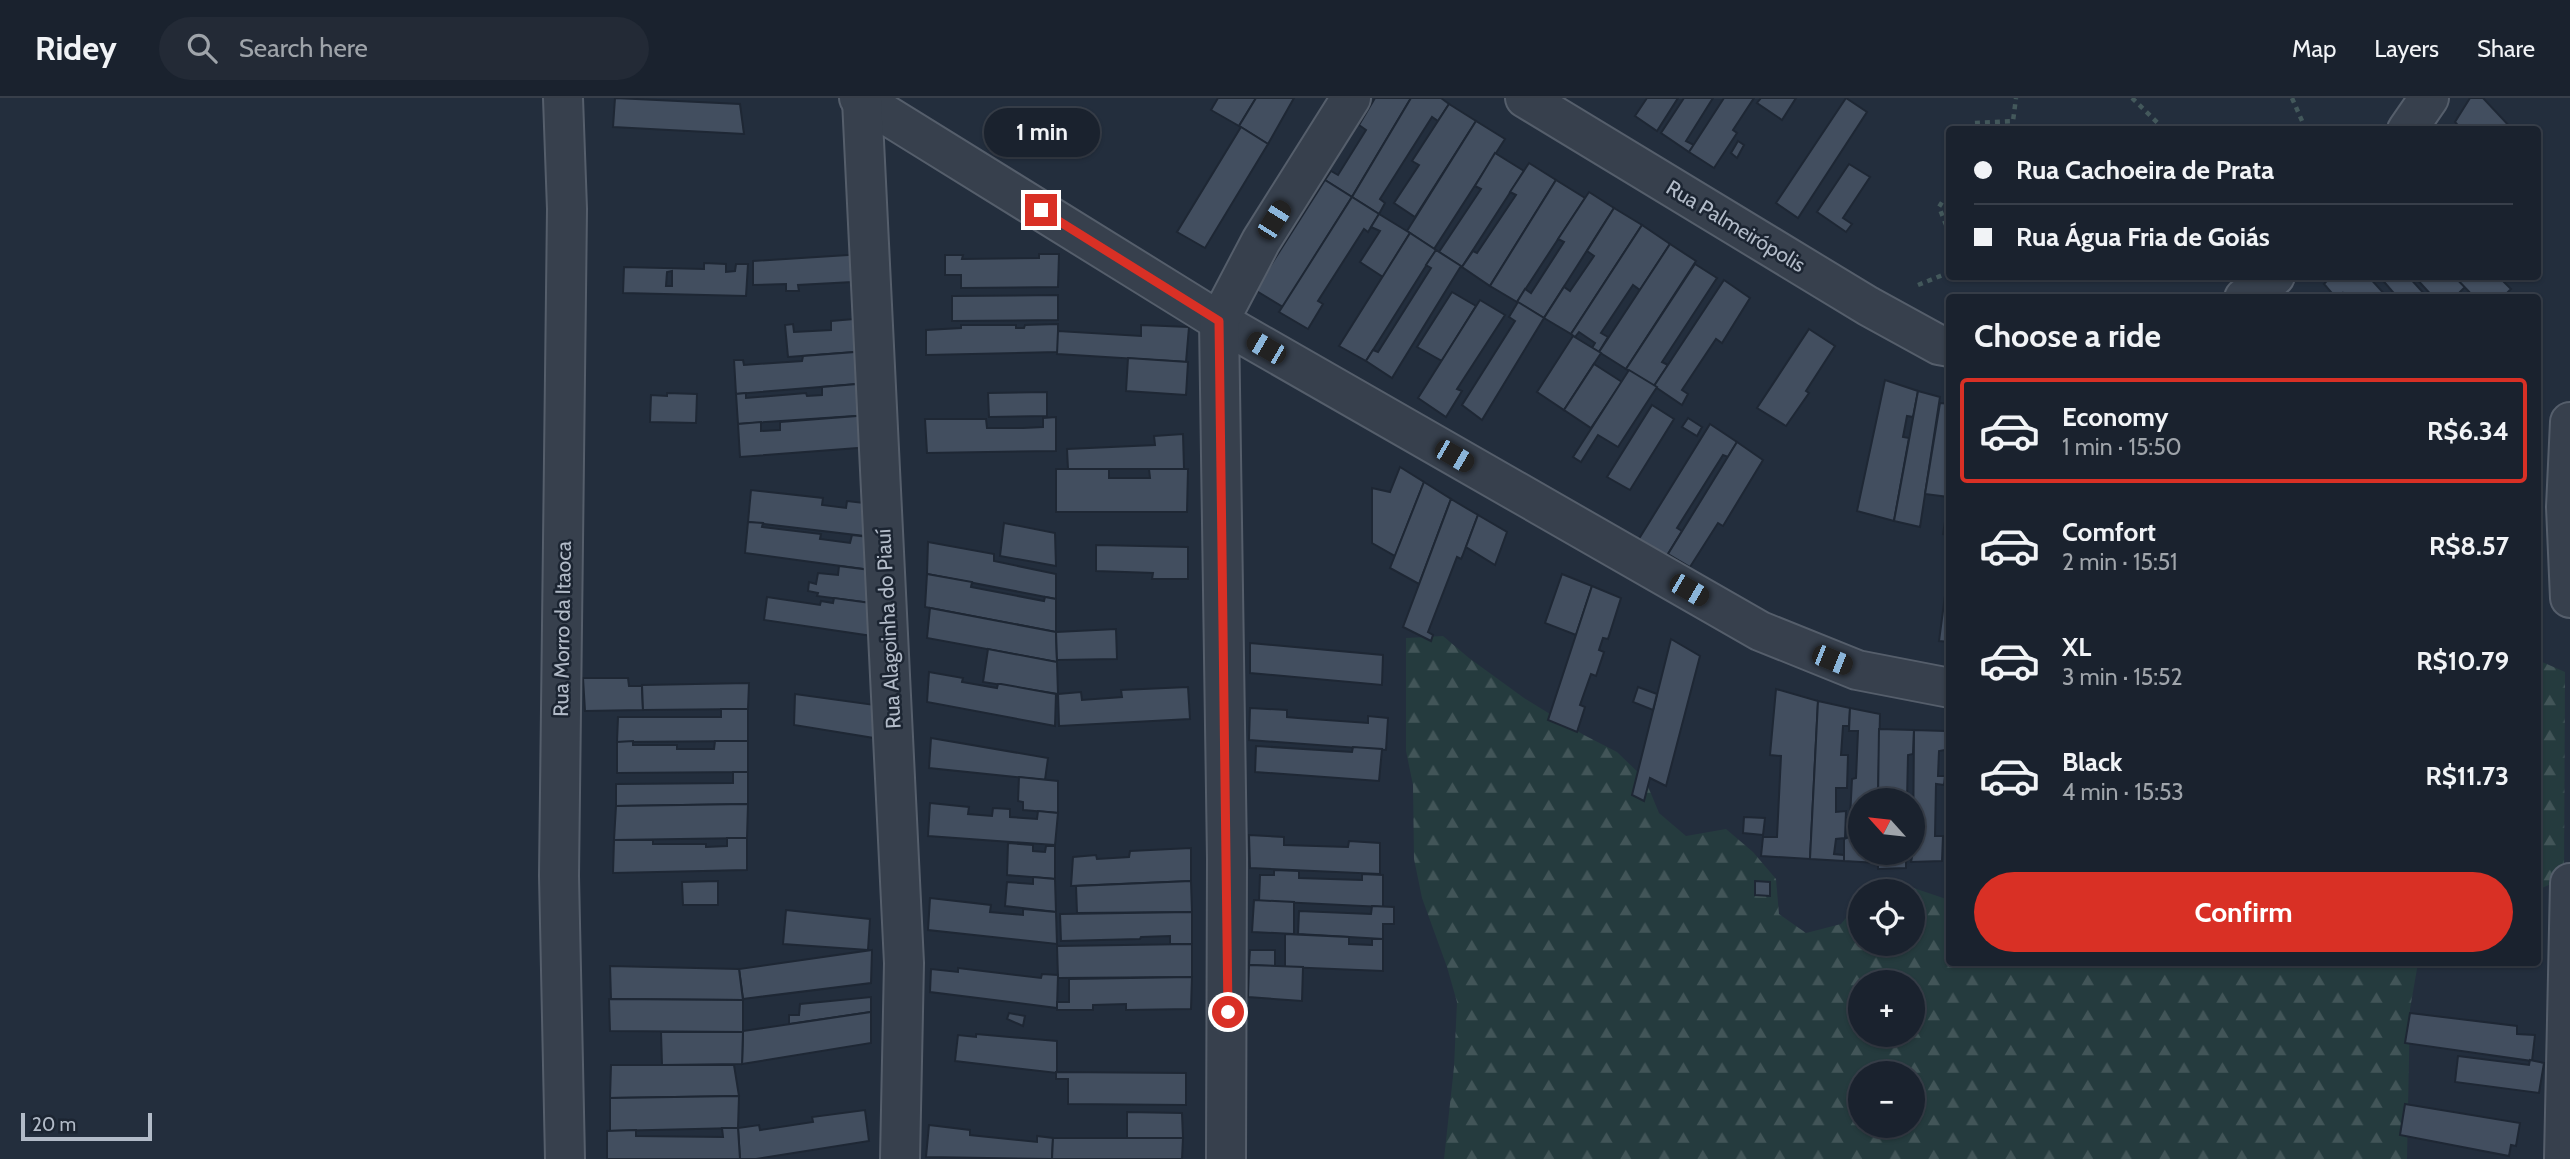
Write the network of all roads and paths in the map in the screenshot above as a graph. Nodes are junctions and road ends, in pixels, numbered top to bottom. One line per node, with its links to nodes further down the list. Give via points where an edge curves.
1 (563, 98): 24 (street, Rua Morro da Itaoca, via 567,209 559,876)
2 (1351, 98): 17 (street, via 1261,241)
3 (1525, 98): 18 (street, Rua Palmeirópolis, via 1868,306)
4 (2016, 98): 9 (path, via 2013,121)
5 (2132, 98): 10 (path)
6 (2292, 98): 11 (path)
7 (2429, 98): 12 (street)
8 (860, 99): 17 (street); 25 (street, Rua Alagoinha do Piauí, via 904,963)
9 (1971, 126)
10 (2161, 126)
11 (2304, 126)
12 (2410, 126)
13 (1946, 199): 14 (path, via 1940,207)
14 (1946, 224)
15 (2269, 280): 16 (street)
16 (2250, 294)
17 (1219, 321): 22 (street, via 1760,631 1857,670); 26 (street, via 1227,859)
18 (1946, 346)
19 (2570, 422): 20 (street)
20 (2552, 514): 21 (street)
21 (2570, 598)
22 (1946, 687)
23 (2570, 883): 27 (street)
24 (565, 1159)
25 (900, 1159)
26 (1226, 1159)
27 (2564, 1159)

